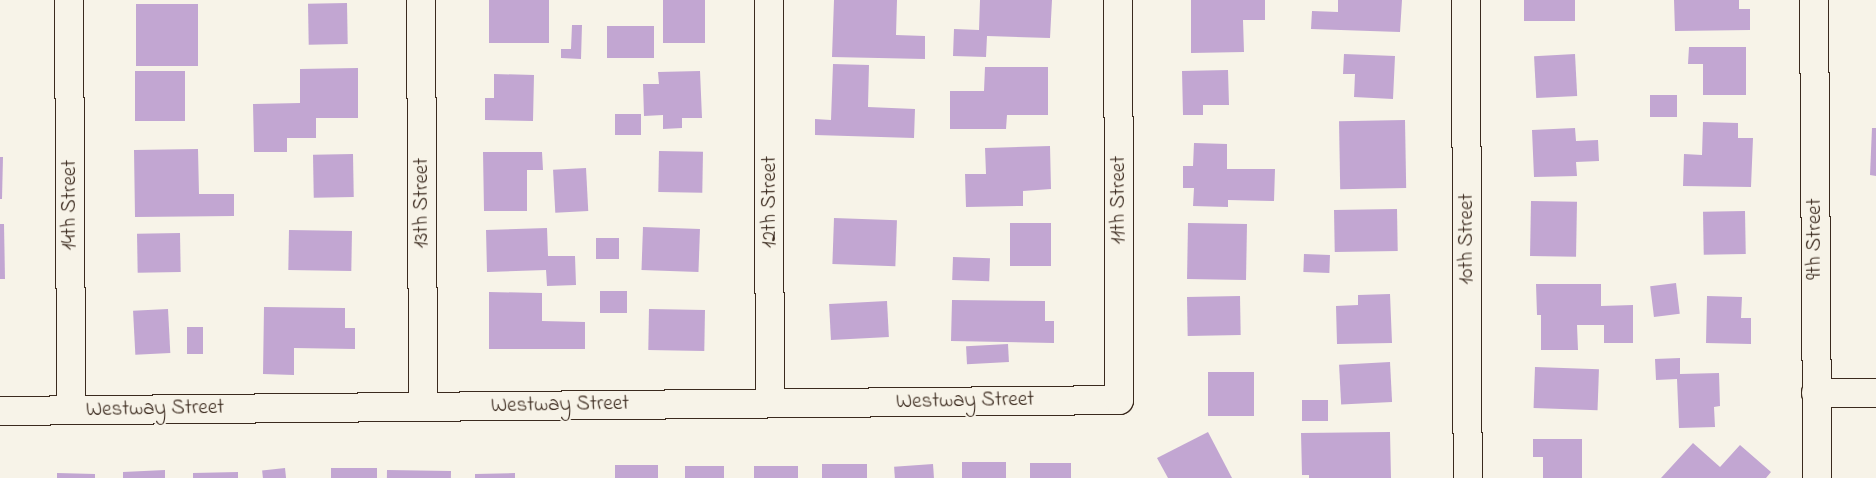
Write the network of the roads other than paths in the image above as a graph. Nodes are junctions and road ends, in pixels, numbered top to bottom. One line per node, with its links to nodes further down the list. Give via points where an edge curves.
1 (69, 0): 12 (street, 14th Street)
2 (421, 0): 11 (street, 13th Street)
3 (769, 0): 10 (street, 12th Street)
4 (1118, 0): 9 (street, 11th Street)
5 (1466, 0): 14 (street, 10th Street)
6 (1814, 0): 7 (street, 9th Street)
7 (1816, 393): 8 (street); 15 (street, 9th Street)
8 (1876, 393)
9 (1120, 400): 10 (street, Westway Street)
10 (770, 403): 11 (street, Westway Street)
11 (423, 407): 12 (street, Westway Street)
12 (71, 410): 13 (street, Westway Street)
13 (0, 411)
14 (1468, 478)
15 (1817, 478)

